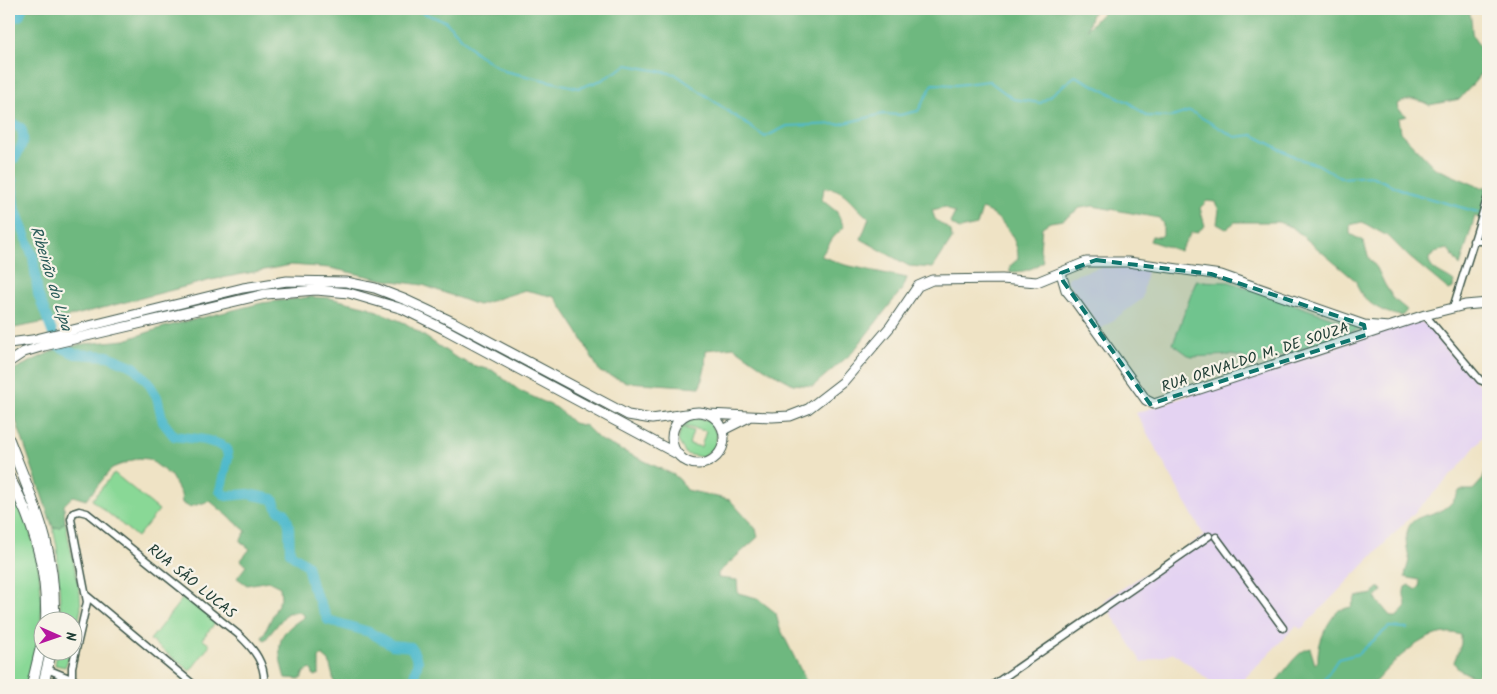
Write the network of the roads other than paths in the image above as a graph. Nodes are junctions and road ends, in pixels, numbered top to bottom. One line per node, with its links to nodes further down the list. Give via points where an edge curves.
1 (1488, 196): 2 (street)
2 (1473, 241): 3 (street); 8 (street)
3 (1488, 241)
4 (1061, 273): 5 (main road, RUA ORIVALDO M. DE SOUZA); 6 (main road, RUA ORIVALDO M. DE SOUZA); 10 (main road, RUA ORIVALDO M. DE SOUZA, via 1096,260 1211,274 1257,286)
5 (1044, 280): 6 (main road, RUA ORIVALDO M. DE SOUZA); 20 (main road, RUA ORIVALDO M. DE SOUZA, via 925,281 865,357 825,398 808,410 790,416)
6 (1066, 290): 13 (main road, RUA ORIVALDO M. DE SOUZA, via 1146,400 1154,404)
7 (1488, 302): 8 (main road, RUA ORIVALDO M. DE SOUZA)
8 (1453, 308): 9 (main road, RUA ORIVALDO M. DE SOUZA)
9 (1425, 315): 11 (main road, RUA ORIVALDO M. DE SOUZA); 17 (street, via 1480,380 1485,382)
10 (1364, 325): 11 (main road, RUA ORIVALDO M. DE SOUZA); 13 (main road)
11 (1389, 327): 13 (main road, RUA ORIVALDO M. DE SOUZA)
12 (70, 334): 15 (main road); 18 (main road, via 261,284 312,280 346,282 375,288 414,303 628,415 652,419); 23 (main road, via 266,294 316,290 349,293 402,309 446,330)
13 (1366, 334)
14 (9, 342): 15 (main road)
15 (43, 342): 16 (main road)
16 (9, 362)
17 (1488, 379)
18 (686, 414): 19 (main road); 23 (main road, via 672,433 673,445)
19 (708, 414): 20 (main road, RUA ORIVALDO M. DE SOUZA); 21 (main road)
20 (750, 416): 21 (main road, RUA ORIVALDO M. DE SOUZA)
21 (723, 430): 23 (main road, via 723,446 712,460 695,464)
22 (9, 440): 27 (highway, via 48,543)
23 (679, 455)
24 (9, 477): 26 (highway, via 37,544 45,583)
25 (86, 595): 33 (street); 34 (street, RUA SÃO LUCAS, via 71,520 76,512 87,513 245,641 258,657); 38 (street)
26 (46, 612)
27 (54, 612)
28 (1283, 628): 39 (street, via 1213,537)
29 (37, 662): 35 (highway)
30 (49, 662): 31 (highway)
31 (47, 669): 32 (street); 36 (highway)
32 (65, 677): 33 (street); 36 (street)
33 (72, 682): 37 (street)
34 (265, 683)
35 (32, 685)
36 (43, 685)
37 (86, 685)
38 (194, 685)
39 (993, 685)

